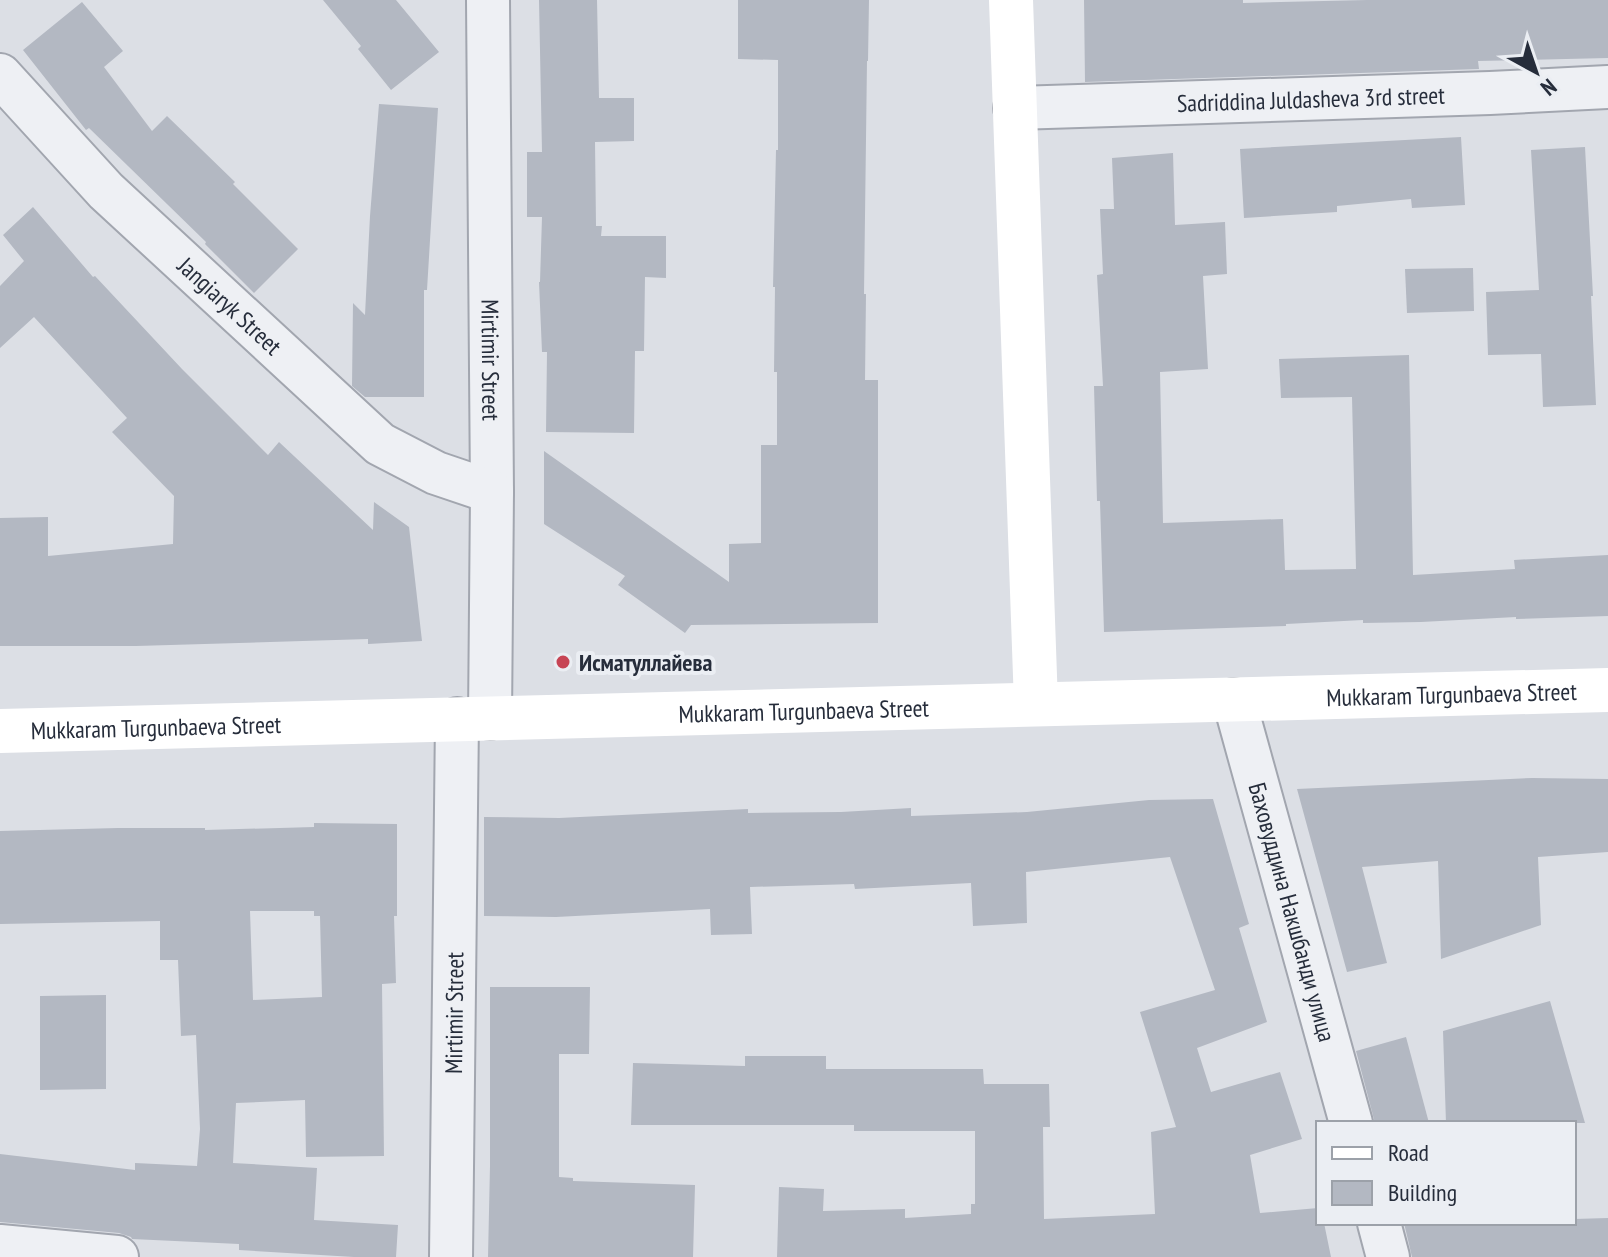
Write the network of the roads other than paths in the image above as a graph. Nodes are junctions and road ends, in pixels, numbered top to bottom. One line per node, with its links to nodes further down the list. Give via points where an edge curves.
1 (488, 0): 6 (street, Mirtimir Street)
2 (1011, 0): 5 (street)
3 (0, 75): 6 (street, Jangiaryk Street, via 106,191 380,444 436,473)
4 (1608, 87): 5 (street, Sadriddina Juldasheva 3rd street)
5 (1015, 108): 9 (street)
6 (492, 492): 10 (street, Mirtimir Street)
7 (1608, 690): 8 (street, Mukkaram Turgunbaeva Street)
8 (1234, 700): 9 (street, Mukkaram Turgunbaeva Street); 12 (street, Баховуддина Накшбанди улица)
9 (1036, 704): 10 (street, Mukkaram Turgunbaeva Street)
10 (473, 719): 11 (street, Mukkaram Turgunbaeva Street); 16 (street, Mirtimir Street)
11 (0, 731)
12 (1350, 1121)
13 (1380, 1225): 17 (street)
14 (0, 1246): 15 (street)
15 (117, 1257)
16 (451, 1257)
17 (1388, 1257)

